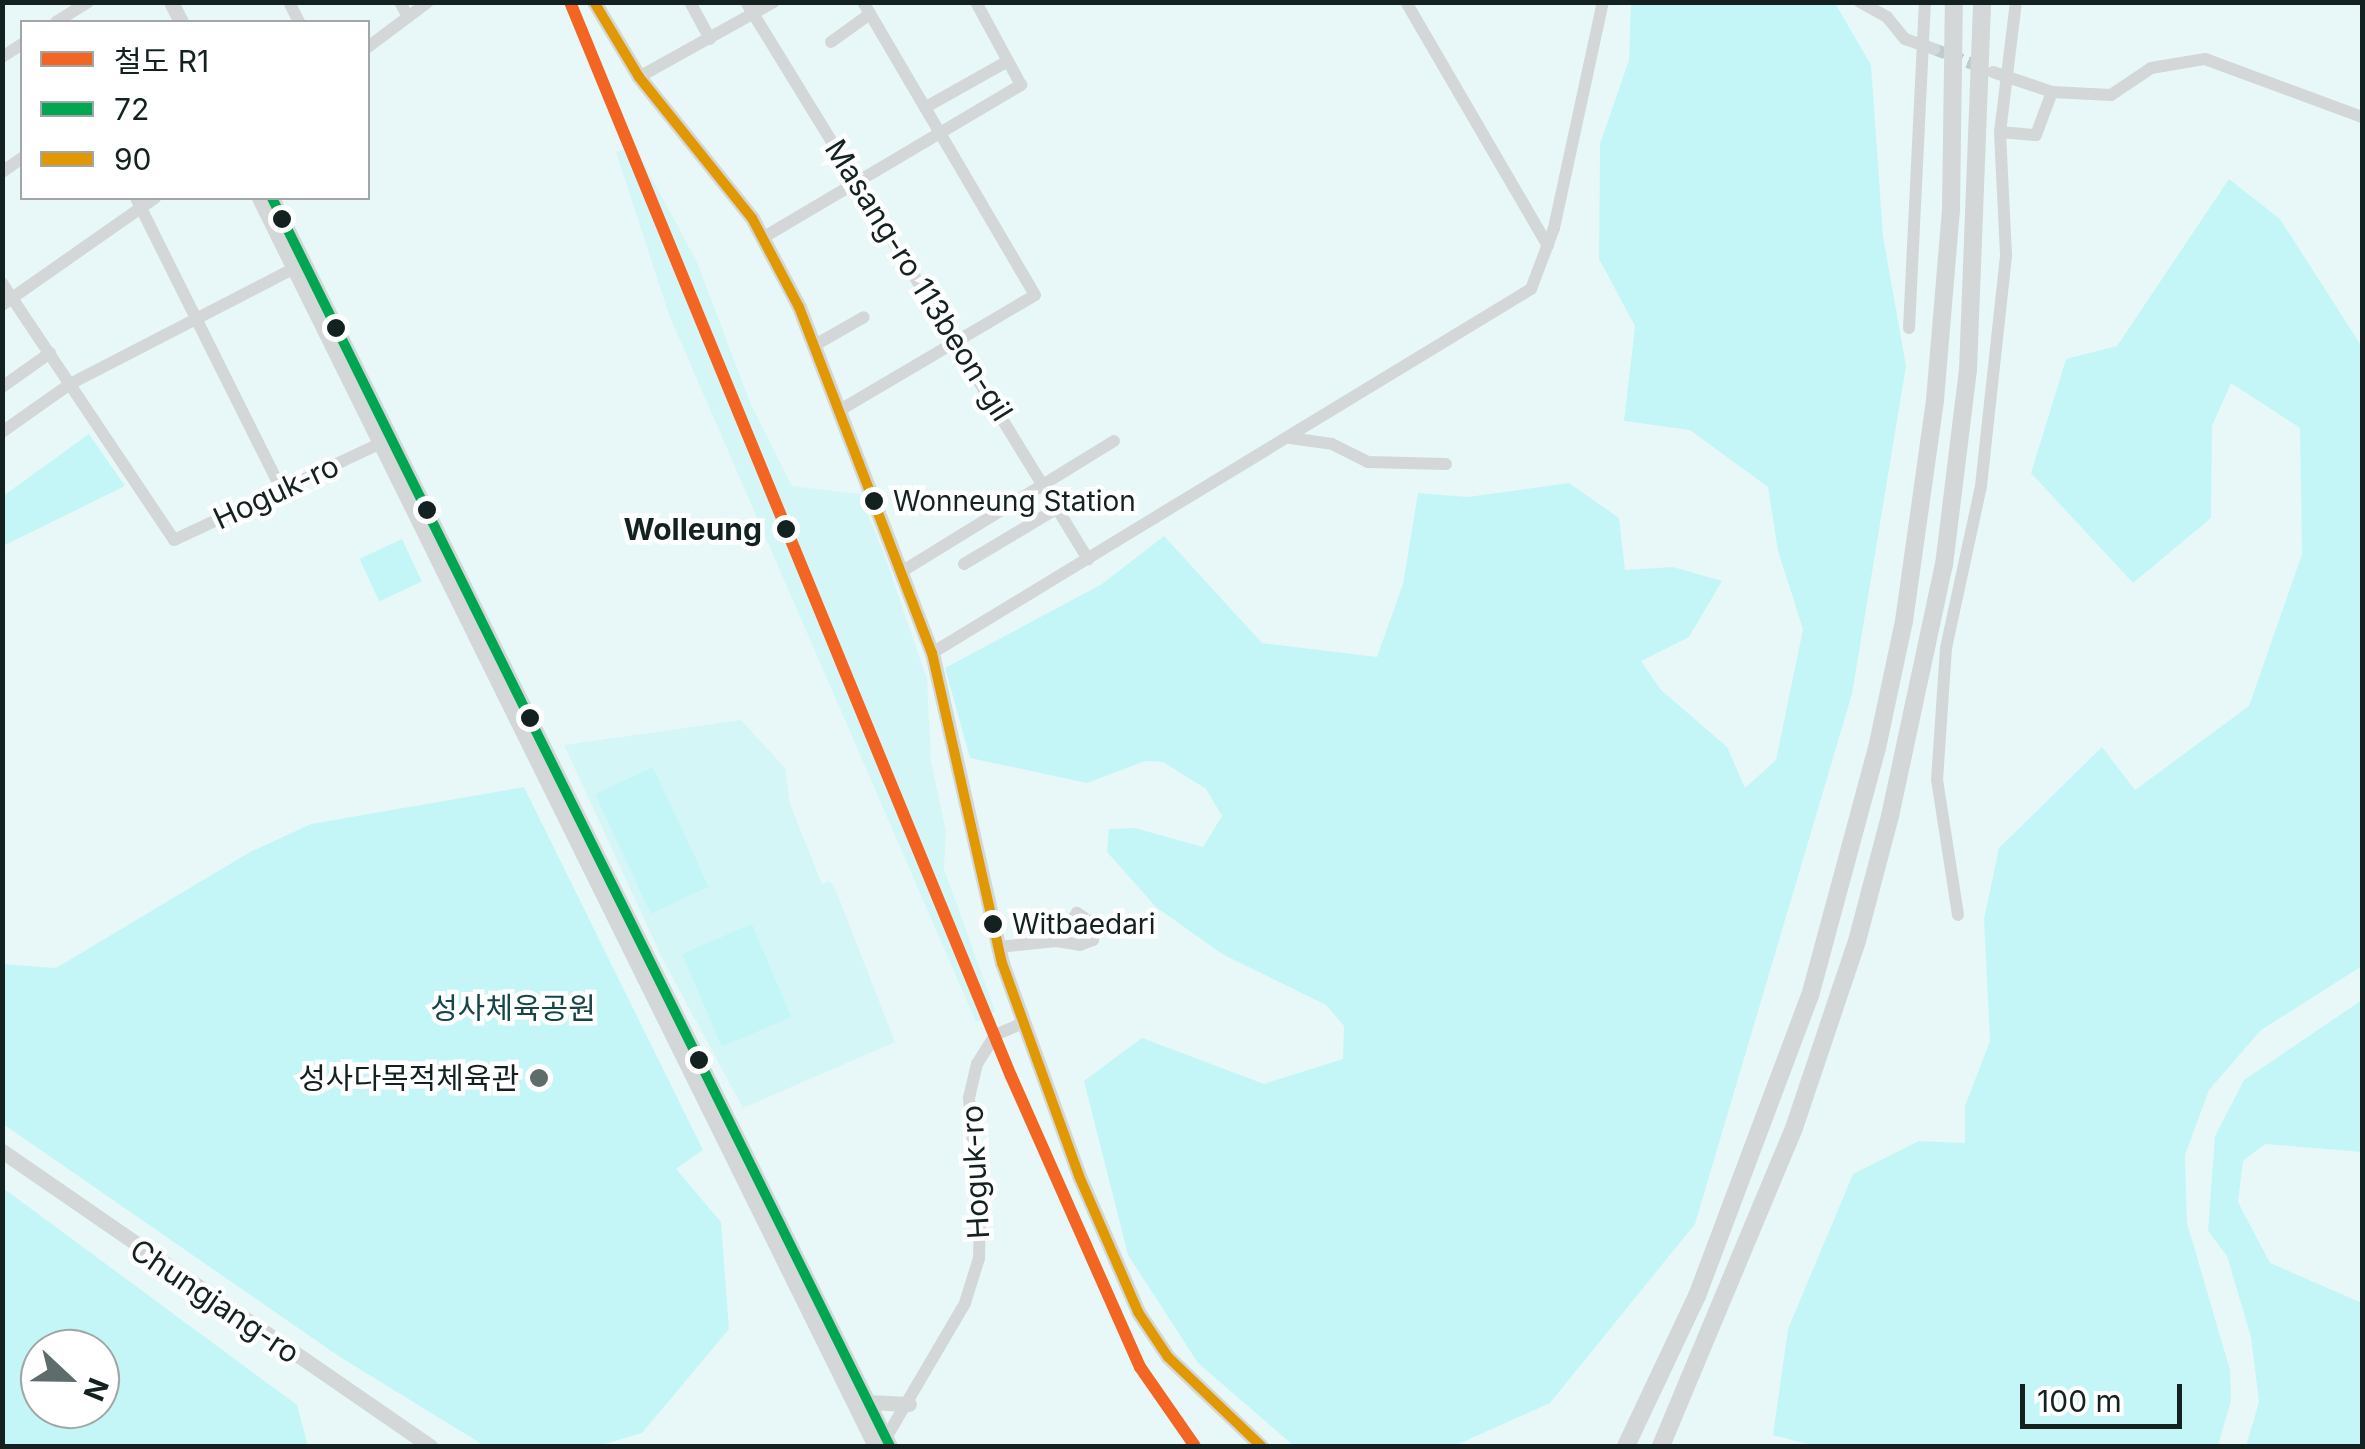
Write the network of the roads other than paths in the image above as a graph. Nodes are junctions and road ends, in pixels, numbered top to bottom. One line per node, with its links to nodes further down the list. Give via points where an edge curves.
1 (88, 2): 20 (street)
2 (400, 2): 19 (street)
3 (418, 2): 19 (street)
4 (428, 2): 19 (street)
5 (441, 2): 19 (street)
6 (594, 2): 27 (main road)
7 (690, 2): 21 (street)
8 (774, 2): 18 (street)
9 (976, 2): 25 (street)
10 (1406, 2): 38 (street)
11 (1602, 2): 38 (street)
12 (1860, 2): 24 (street)
13 (1925, 2): 24 (street)
14 (1954, 2): 73 (highway, via 1950,208 1935,400 1904,621 1877,748 1804,1014 1704,1279)
15 (1982, 2): 74 (highway, via 1968,370 1944,565 1890,816 1807,1090 1749,1248)
16 (2016, 2): 26 (street)
17 (867, 8): 22 (street); 29 (street)
18 (750, 9): 21 (street); 33 (street, Masang-ro 113beon-gil)
19 (408, 17): 23 (street)
20 (59, 20)
21 (710, 39): 27 (street)
22 (831, 42)
23 (370, 46)
24 (1929, 48): 44 (street)
25 (1008, 61): 29 (street); 31 (street, via 1021,85)
26 (1998, 74): 28 (street); 32 (street)
27 (639, 77): 37 (main road)
28 (2052, 92): 30 (street, via 2110,94 2151,68 2205,59); 32 (street, via 2036,135)
29 (926, 108): 31 (street)
30 (2362, 117)
31 (941, 132): 33 (street); 45 (street, via 1035,295)
32 (2000, 132): 63 (street, via 2006,255 1981,486 1946,648 1937,780)
33 (857, 182): 37 (street); 45 (street, Masang-ro 113beon-gil)
34 (261, 200): 39 (main road)
35 (273, 200): 39 (main road)
36 (138, 202): 41 (street); 42 (street)
37 (764, 237): 46 (main road)
38 (1548, 246): 52 (street, via 1530,289)
39 (301, 265): 42 (street); 54 (main road); 68 (main road)
40 (2, 283): 41 (street)
41 (8, 301): 47 (street)
42 (194, 315): 48 (street); 57 (street)
43 (864, 316): 46 (street)
44 (1909, 328)
45 (958, 340): 50 (street); 56 (street, Masang-ro 113beon-gil)
46 (815, 345): 50 (main road)
47 (50, 353): 48 (street); 49 (street)
48 (70, 384): 51 (street); 57 (street, Hoguk-ro, via 174,540)
49 (2, 387)
50 (840, 410): 61 (main road)
51 (2, 432)
52 (1290, 438): 55 (street, via 1332,444 1368,462); 59 (street)
53 (1114, 441): 56 (street)
54 (379, 444): 57 (street, Hoguk-ro); 70 (main road)
55 (1446, 464)
56 (1044, 485): 58 (street, Masang-ro 113beon-gil); 61 (street)
57 (281, 489)
58 (1058, 508): 59 (street, Masang-ro 113beon-gil); 60 (street)
59 (1088, 560): 62 (street)
60 (964, 564)
61 (901, 572): 62 (main road)
62 (932, 653): 65 (main road)
63 (1958, 915)
64 (1056, 941): 65 (street)
65 (998, 947): 66 (main road)
66 (1021, 1024): 69 (street, Hoguk-ro, via 995,1036 977,1064 968,1125 979,1258 965,1303); 72 (main road, via 1138,1312 1198,1392)
67 (2, 1151): 71 (main road, Chungjang-ro)
68 (868, 1402): 69 (main road); 70 (main road)
69 (909, 1404): 70 (street, Hoguk-ro)
70 (883, 1444)
71 (430, 1446)
72 (1261, 1446)
73 (1626, 1446)
74 (1661, 1446)

